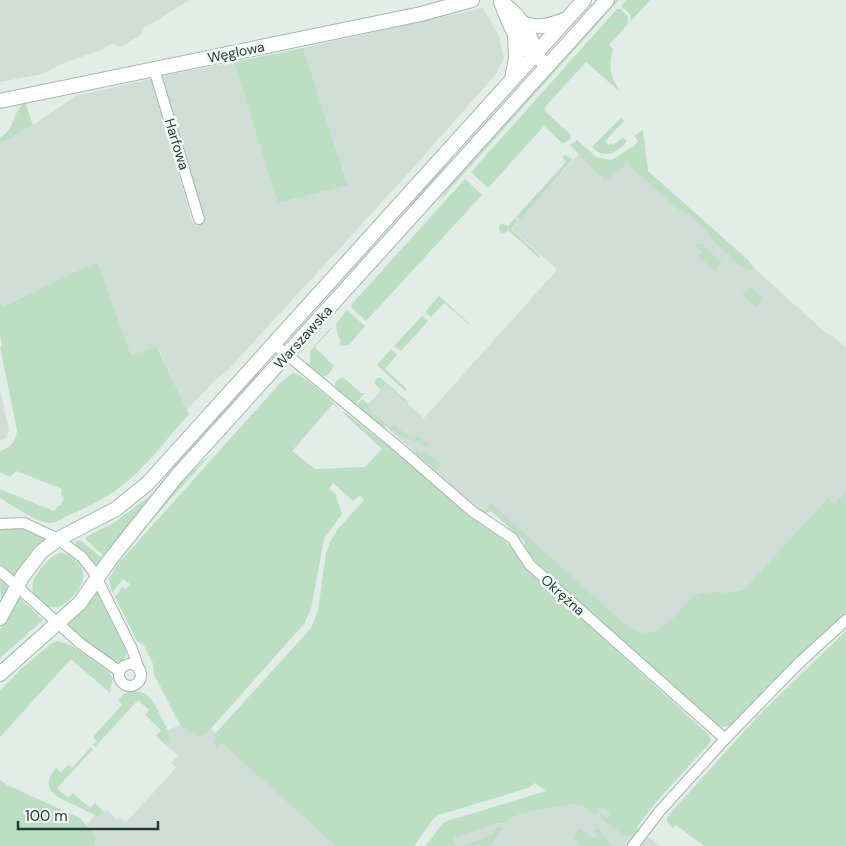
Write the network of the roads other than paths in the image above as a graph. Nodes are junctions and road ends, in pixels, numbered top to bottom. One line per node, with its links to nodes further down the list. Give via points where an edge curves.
1 (472, 0): 9 (main road, Węglowa, via 421,14)
2 (584, 0): 5 (main road, Warszawska)
3 (607, 0): 8 (main road, Warszawska)
4 (500, 1): 6 (main road)
5 (567, 19): 6 (main road, via 546,27); 7 (main road, Warszawska)
6 (519, 28): 7 (main road, via 533,42); 10 (main road)
7 (535, 54): 8 (main road); 10 (main road, Warszawska)
8 (547, 66): 14 (main road, Warszawska)
9 (154, 69): 11 (main road, Węglowa); 12 (street, Harfowa)
10 (512, 80): 13 (main road, Warszawska)
11 (0, 100)
12 (199, 219)
13 (274, 344): 14 (street, Okrężna); 16 (main road, Warszawska, via 148,483 116,509)
14 (287, 355): 18 (main road, Warszawska, via 176,478); 26 (street, Okrężna, via 472,511 512,538 530,565)
15 (0, 524): 16 (street, via 24,523)
16 (58, 539): 18 (street, via 88,563); 19 (main road, Warszawska, via 35,559)
17 (0, 571): 19 (street)
18 (97, 579): 22 (main road, Warszawska, via 80,603); 24 (street)
19 (17, 586): 20 (main road, Warszawska); 22 (street)
20 (0, 618)
21 (846, 620): 26 (street)
22 (57, 624): 23 (street); 25 (main road, Warszawska)
23 (119, 671): 24 (street, via 128,664); 24 (street, via 121,682 130,686 139,682)
24 (140, 672)
25 (0, 674)
26 (725, 739): 27 (street)
27 (633, 846)

